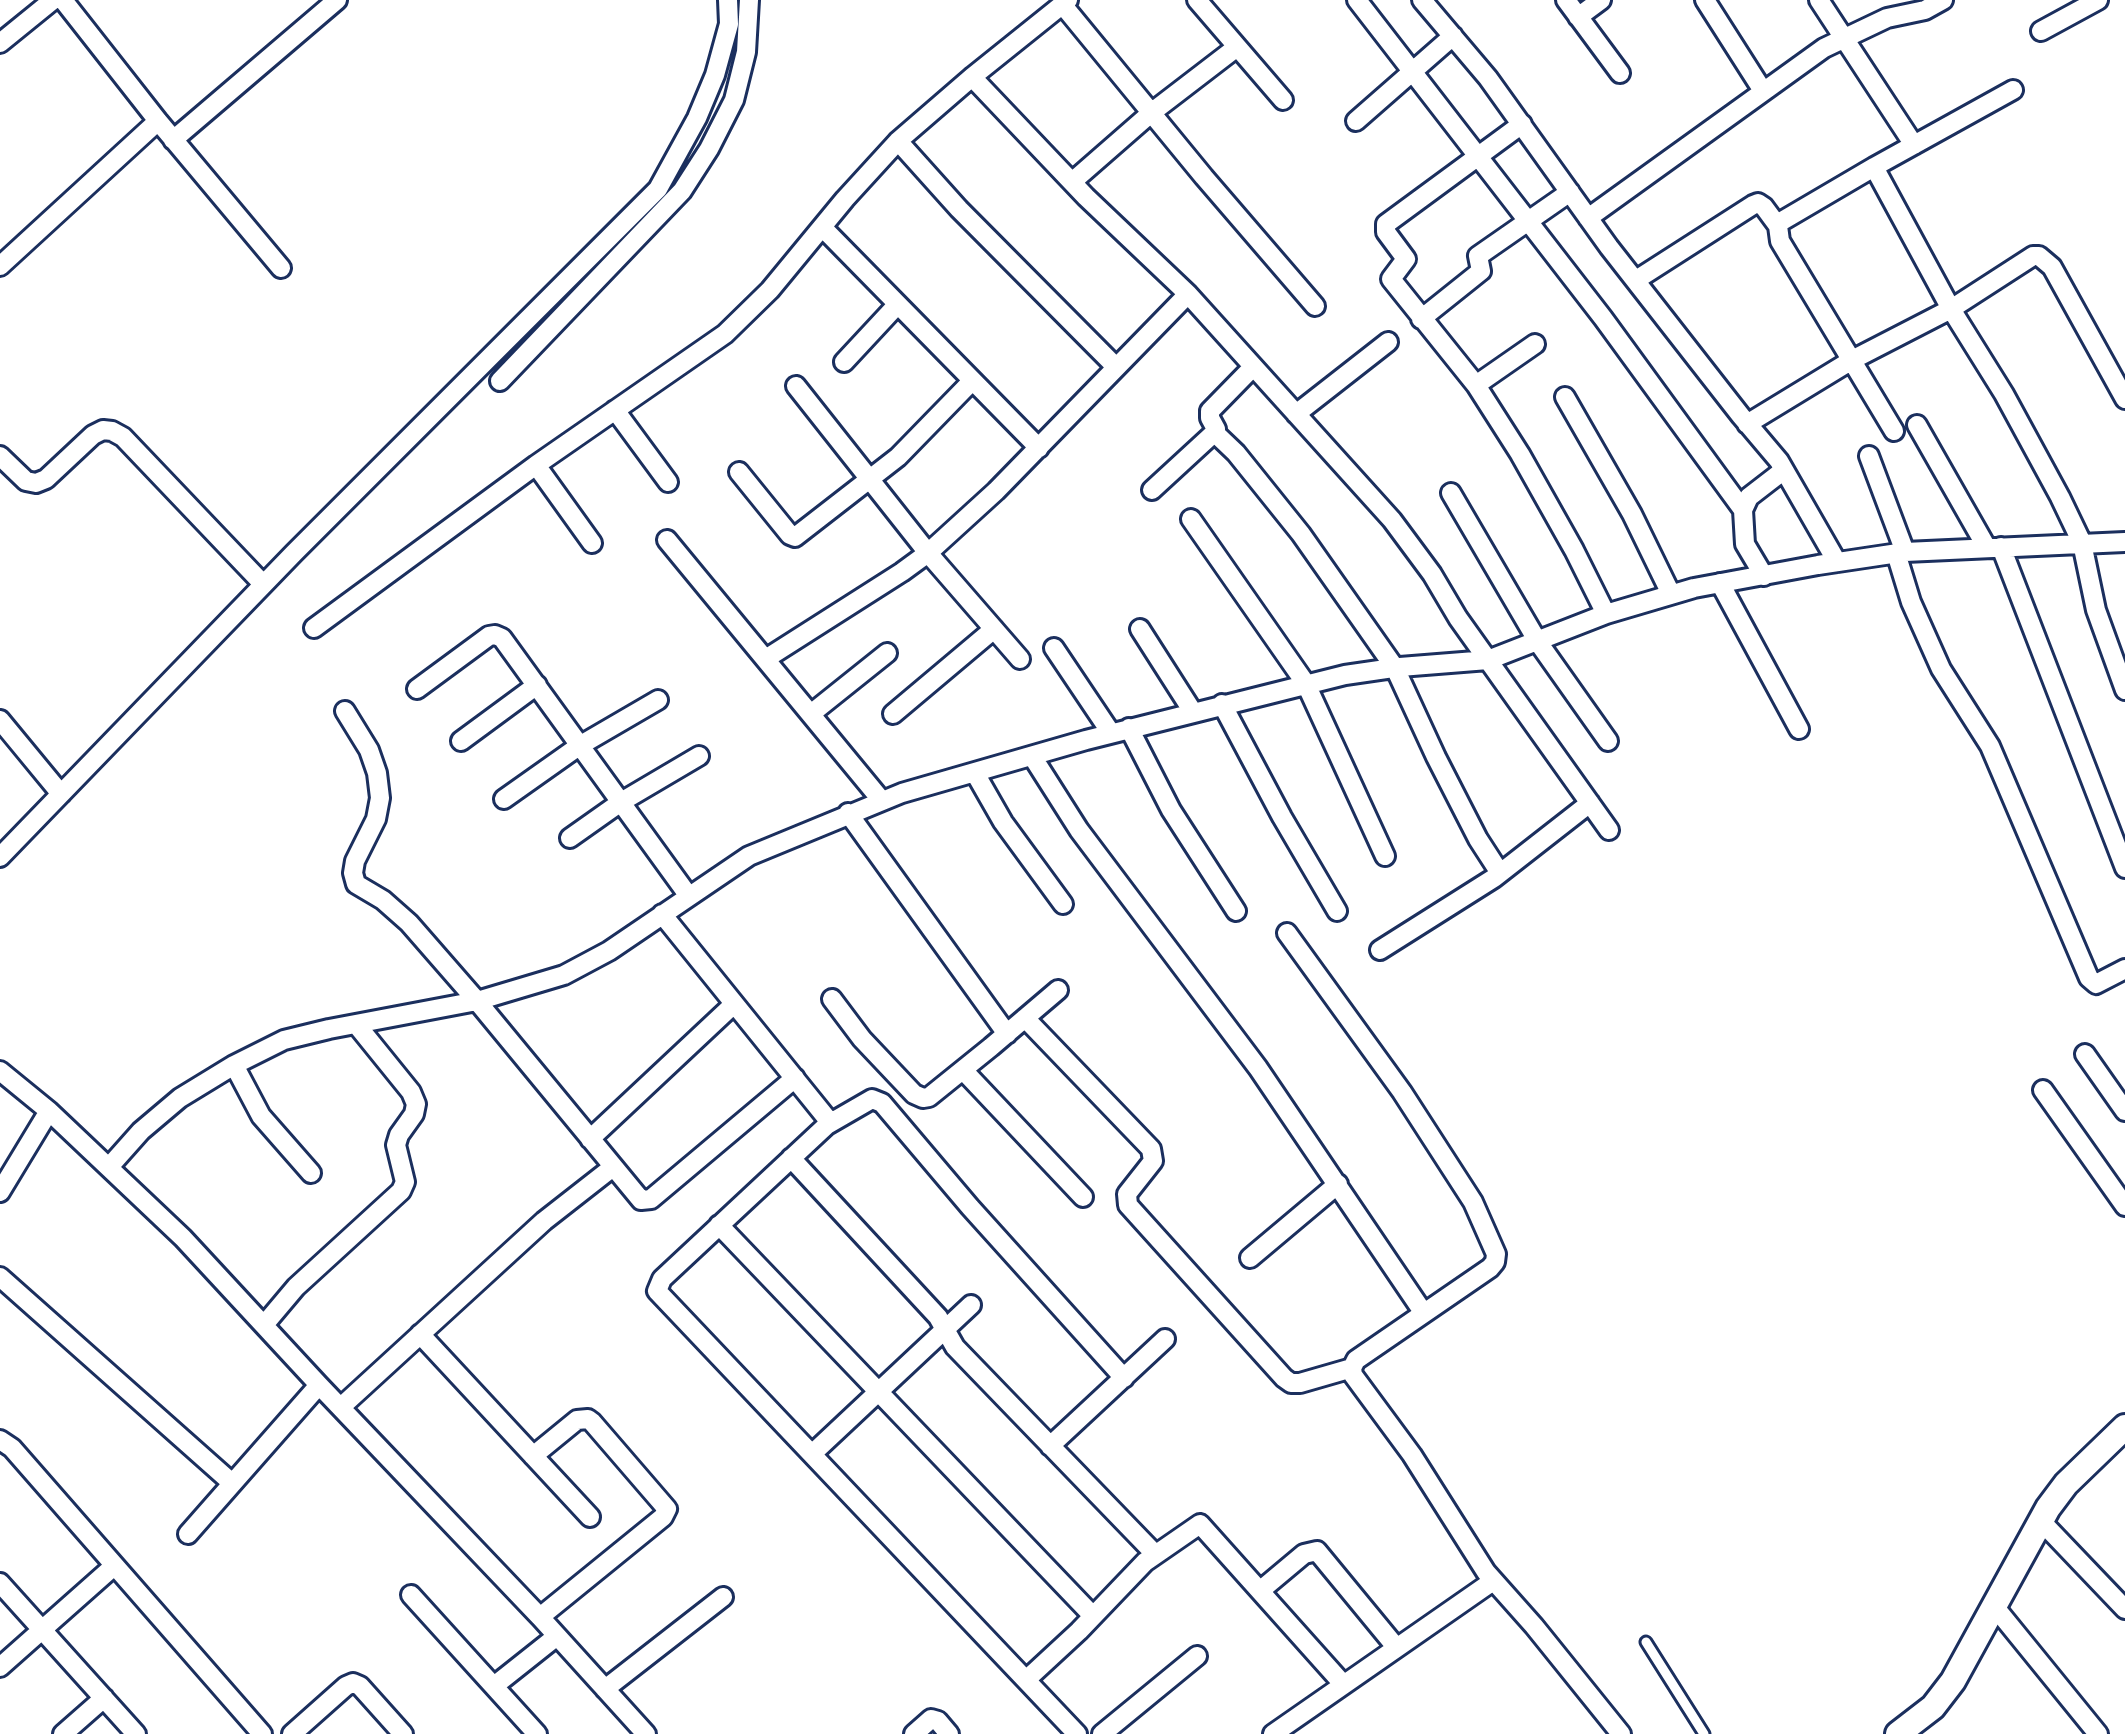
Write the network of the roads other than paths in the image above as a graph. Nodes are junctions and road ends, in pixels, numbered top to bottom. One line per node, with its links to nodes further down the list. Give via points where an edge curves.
1 (53, 0): 20 (street)
2 (63, 0): 29 (street)
3 (337, 0): 32 (street)
4 (728, 0): 91 (street, via 729,24 715,75 658,189)
5 (749, 0): 57 (street, via 746,52 734,100 682,191)
6 (1197, 0): 21 (street)
7 (1357, 0): 22 (street)
8 (1422, 0): 18 (street)
9 (1566, 0): 16 (street)
10 (1601, 0): 16 (street)
11 (1705, 0): 26 (street)
12 (1819, 0): 19 (street)
13 (2098, 0): 17 (street)
14 (1065, 2): 24 (street); 28 (street)
15 (1933, 3): 19 (street)
16 (1578, 17): 23 (street)
17 (2041, 31)
18 (1453, 36): 22 (street); 31 (street)
19 (1846, 39): 26 (street, via 1824,48); 34 (street)
20 (0, 43)
21 (1237, 47): 27 (street); 28 (street)
22 (1411, 71): 30 (street); 35 (street)
23 (1620, 73)
24 (972, 77): 33 (street); 37 (street)
25 (2013, 90): 34 (street)
26 (1763, 91): 39 (street)
27 (1283, 100)
28 (1151, 113): 37 (street); 48 (street)
29 (158, 121): 32 (street); 43 (street)
30 (1356, 121)
31 (1522, 124): 35 (street); 38 (street)
32 (173, 140): 44 (street)
33 (898, 141): 42 (street); 55 (street)
34 (1914, 145): 36 (street)
35 (1477, 155): 40 (street); 50 (street, via 1384,228 1406,259 1392,282)
36 (1874, 167): 41 (street); 49 (street)
37 (1072, 182): 46 (street)
38 (1570, 192): 39 (street); 40 (street)
39 (1588, 218): 45 (street)
40 (1527, 221): 50 (street, via 1478,256 1480,273); 79 (street)
41 (1778, 226): 45 (street, via 1758,203); 53 (street, via 1780,241)
42 (823, 228): 47 (street); 63 (street, via 725,334)
43 (0, 266)
44 (281, 268)
45 (1636, 280): 65 (street)
46 (1188, 294): 55 (street); 56 (street)
47 (897, 305): 54 (street); 58 (street)
48 (1315, 306)
49 (1951, 309): 53 (street); 62 (street, via 2033,256 2043,258); 84 (street, via 2040,457)
50 (1421, 319): 59 (street)
51 (1388, 342): 64 (street)
52 (1535, 344): 59 (street)
53 (1852, 360): 65 (street); 67 (street)
54 (844, 362)
55 (1116, 367): 69 (street)
56 (1253, 367): 64 (street); 68 (street, via 1210,411)
57 (500, 381)
58 (972, 381): 69 (street); 75 (street, via 898,457)
59 (1476, 385): 93 (street, via 1537,484)
60 (796, 386): 75 (street)
61 (1565, 397): 92 (street)
62 (2125, 399)
63 (615, 410): 72 (street); 76 (street)
64 (1296, 414): 102 (street, via 1392,520)
65 (1747, 424): 73 (street)
66 (1917, 425): 85 (street)
67 (1894, 431)
68 (1214, 432): 77 (street); 103 (street, via 1301,534)
69 (1039, 448): 86 (street)
70 (0, 456): 91 (street, via 26,481 36,483 93,435 112,431)
71 (1869, 456): 87 (street)
72 (536, 465): 83 (street); 94 (street)
73 (1784, 470): 79 (street, via 1749,497); 88 (street)
74 (739, 472): 75 (street, via 795,537)
75 (869, 479): 86 (street)
76 (668, 482)
77 (1152, 490)
78 (1451, 493): 97 (street)
79 (1743, 510): 89 (street, via 1745,544)
80 (1191, 519): 104 (street)
81 (667, 540): 100 (street)
82 (2125, 542): 84 (street)
83 (592, 543)
84 (2082, 543): 85 (street); 107 (street, via 2096,610)
85 (1994, 548): 87 (street); 133 (street)
86 (928, 553): 95 (street); 100 (street)
87 (1900, 553): 88 (street); 142 (street, via 1911,602 1941,669 1990,746 2089,978 2096,984)
88 (1837, 562): 89 (street)
89 (1764, 576): 90 (street)
90 (1720, 583): 92 (street); 115 (street)
91 (263, 584): 123 (street)
92 (1671, 594): 93 (street)
93 (1606, 614): 97 (street)
94 (314, 628)
95 (994, 629): 101 (street); 113 (street)
96 (1140, 629): 111 (street)
97 (1538, 642): 102 (street); 118 (street)
98 (1054, 648): 116 (street)
99 (887, 653): 112 (street)
100 (767, 658): 112 (street)
101 (1020, 659)
102 (1488, 660): 103 (street); 127 (street)
103 (1395, 668): 104 (street); 134 (street, via 1478,839)
104 (1306, 684): 109 (street); 131 (street)
105 (537, 685): 106 (street, via 495,635); 117 (street); 119 (street)
106 (417, 689)
107 (2125, 690)
108 (658, 700): 119 (street)
109 (1222, 704): 111 (street); 138 (street)
110 (345, 711): 145 (street, via 369,750 380,798 376,819 355,861 356,884 398,911)
111 (1193, 712): 116 (street)
112 (812, 713): 125 (street)
113 (893, 714)
114 (0, 720): 123 (street)
115 (1799, 729)
116 (1120, 731): 121 (street); 137 (street)
117 (461, 741)
118 (1608, 741)
119 (579, 746): 124 (street); 126 (street)
120 (699, 756): 126 (street)
121 (1032, 756): 122 (street); 165 (street, via 1079,830)
122 (975, 773): 125 (street); 136 (street, via 1003,822)
123 (61, 794): 132 (street)
124 (504, 799)
125 (882, 801): 128 (street)
126 (621, 802): 130 (street); 135 (street)
127 (1590, 803): 129 (street); 134 (street)
128 (848, 813): 135 (street, via 749,856); 149 (street)
129 (1609, 830)
130 (570, 838)
131 (1385, 856)
132 (0, 857)
133 (2125, 868)
134 (1500, 873): 141 (street)
135 (688, 895): 139 (street)
136 (1063, 904)
137 (1236, 911)
138 (1337, 911)
139 (662, 914): 145 (street, via 584,966); 146 (street)
140 (1287, 933): 172 (street, via 1410,1104 1473,1202 1493,1245 1495,1262 1490,1268)
141 (1380, 950)
142 (2125, 969)
143 (1058, 990): 147 (street)
144 (832, 999): 152 (street, via 919,1098 929,1097)
145 (477, 1001): 148 (street); 159 (street)
146 (734, 1004): 154 (street); 159 (street)
147 (1025, 1018): 149 (street); 177 (street, via 1151,1149 1153,1161 1127,1194 1128,1205 1284,1378 1300,1383)
148 (356, 1024): 151 (street, via 284,1040); 173 (street, via 416,1104 396,1145 405,1182)
149 (1007, 1034): 152 (street)
150 (2085, 1054): 157 (street)
151 (234, 1065): 161 (street, via 180,1098); 163 (street, via 261,1116)
152 (963, 1070): 166 (street)
153 (0, 1071): 156 (street)
154 (795, 1078): 158 (street, via 827,1117); 162 (street, via 647,1201)
155 (2043, 1090): 167 (street)
156 (49, 1111): 161 (street); 164 (street)
157 (2125, 1111)
158 (827, 1125): 160 (street); 178 (street, via 872,1099 882,1103)
159 (590, 1139): 162 (street)
160 (791, 1158): 168 (street); 174 (street, via 938,1317)
161 (109, 1167): 173 (street)
162 (613, 1167): 175 (street, via 544,1221)
163 (311, 1173)
164 (3, 1181)
165 (1338, 1184): 169 (street); 172 (street)
166 (1083, 1197)
167 (2125, 1206)
168 (719, 1225): 180 (street); 185 (street, via 662,1279 657,1291)
169 (1250, 1258)
170 (0, 1277): 187 (street)
171 (971, 1305): 174 (street)
172 (1423, 1312): 177 (street)
173 (264, 1325): 179 (street)
174 (945, 1331): 180 (street); 184 (street)
175 (420, 1334): 181 (street); 186 (street)
176 (1165, 1339): 178 (street)
177 (1352, 1368): 193 (street)
178 (1124, 1378): 184 (street)
179 (319, 1385): 181 (street); 187 (street)
180 (878, 1391): 185 (street); 200 (street)
181 (341, 1407): 201 (street)
182 (2125, 1427): 189 (street, via 2066,1484)
183 (0, 1440): 192 (street)
184 (1050, 1446): 191 (street)
185 (812, 1454): 208 (street)
186 (533, 1456): 188 (street); 201 (street, via 577,1420 588,1419 667,1509)
187 (232, 1483): 190 (street)
188 (590, 1517)
189 (2041, 1521): 198 (street); 199 (street)
190 (188, 1534)
191 (1155, 1554): 195 (street, via 1202,1525); 200 (street)
192 (114, 1566): 202 (street); 215 (street)
193 (1493, 1581): 205 (street); 225 (street)
194 (0, 1583): 202 (street)
195 (1261, 1590): 205 (street, via 1304,1554 1317,1551); 209 (street)
196 (411, 1595): 210 (street)
197 (723, 1597): 211 (street)
198 (1994, 1606): 227 (street, via 1942,1696); 228 (street)
199 (2125, 1609)
200 (1093, 1616): 208 (street)
201 (540, 1617): 203 (street)
202 (42, 1630): 207 (street); 212 (street)
203 (557, 1636): 210 (street); 211 (street)
204 (1646, 1642): 226 (lane)
205 (1396, 1647): 209 (street)
206 (1197, 1656): 223 (street)
207 (0, 1667)
208 (1026, 1680): 222 (street)
209 (1343, 1684): 224 (street)
210 (494, 1686): 218 (street)
211 (605, 1689): 219 (street)
212 (104, 1698): 213 (street); 214 (street)
213 (63, 1734)
214 (136, 1734)
215 (262, 1734)
216 (292, 1734): 217 (street, via 353,1683)
217 (403, 1734)
218 (537, 1734)
219 (646, 1734)
220 (914, 1734): 221 (street, via 931,1719)
221 (949, 1734)
222 (1077, 1734)
223 (1102, 1734)
224 (1273, 1734)
225 (1621, 1734)
226 (1704, 1734)
227 (1898, 1734)
228 (2098, 1734)

